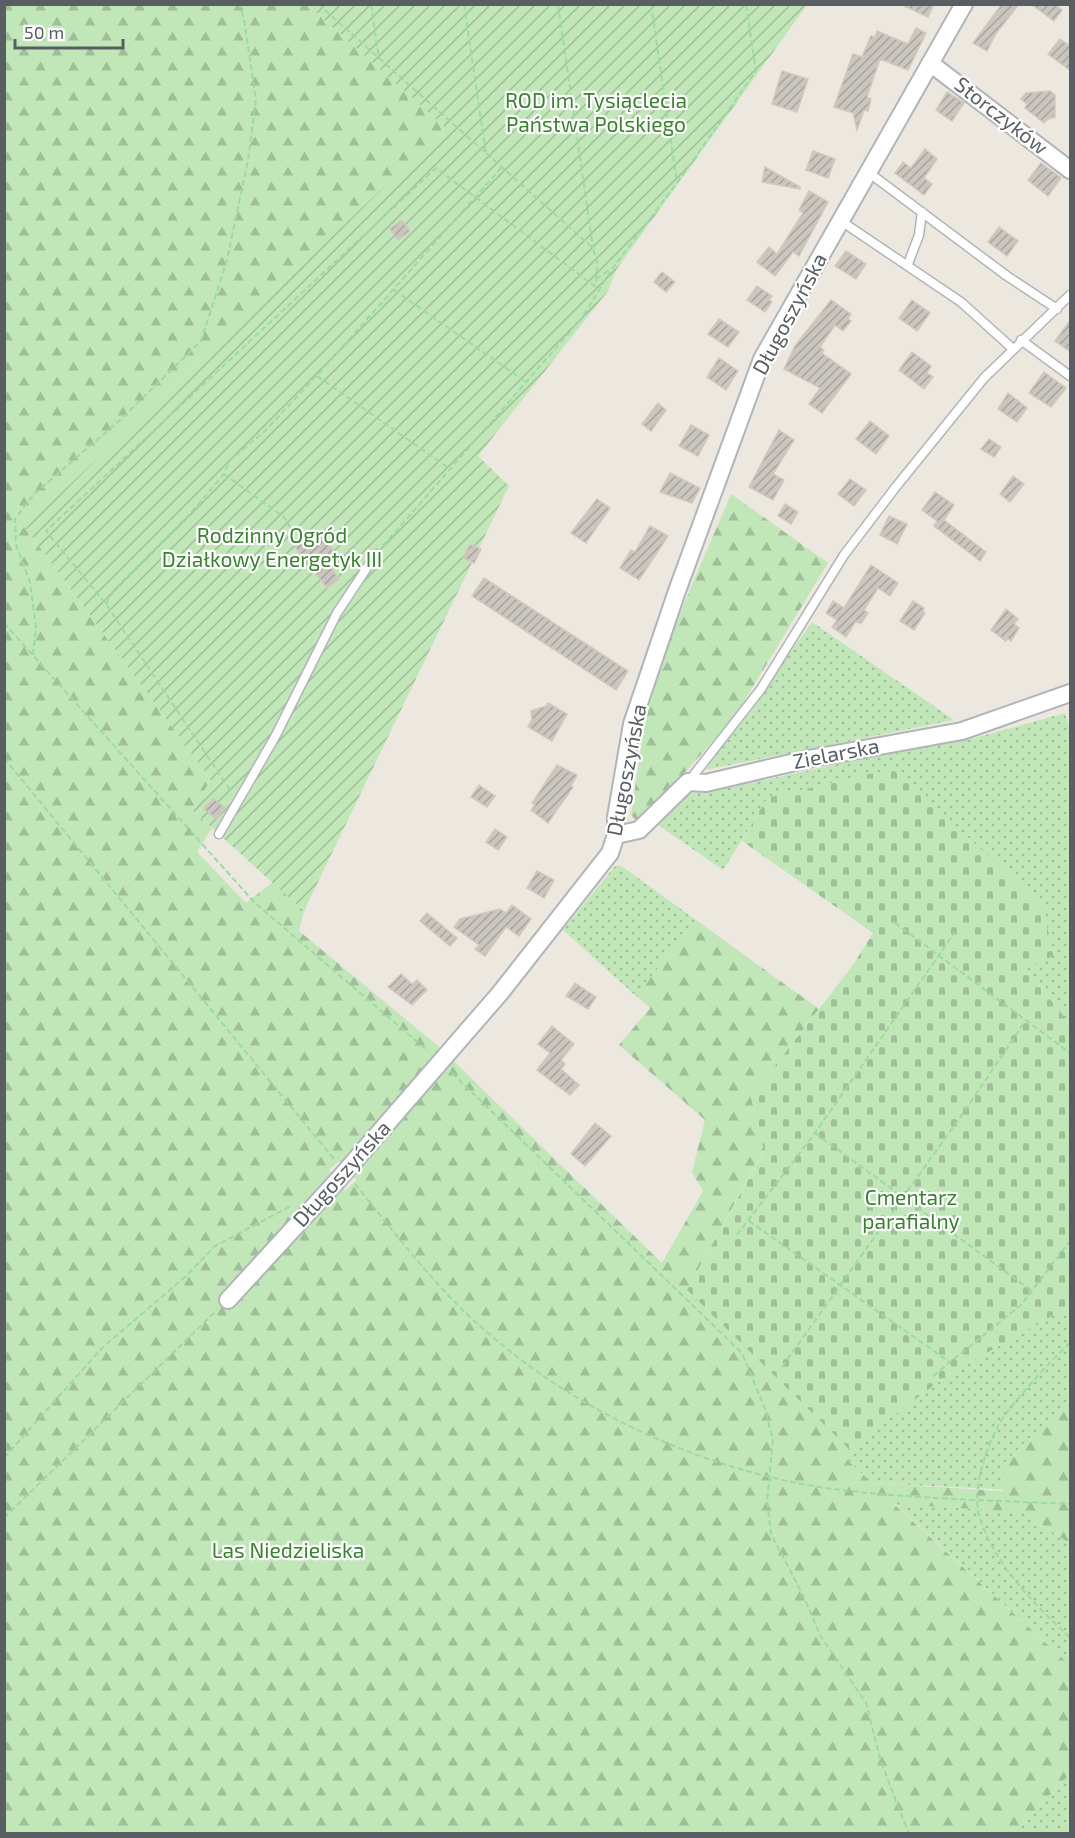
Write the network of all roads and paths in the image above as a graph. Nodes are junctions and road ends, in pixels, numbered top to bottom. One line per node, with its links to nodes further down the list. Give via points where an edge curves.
1 (239, 4): 39 (path, via 256,100 248,160 224,270 201,341 119,421 34,494 15,519 16,545 30,582 36,628)
2 (318, 4): 9 (path)
3 (371, 4): 9 (path)
4 (464, 4): 11 (path)
5 (558, 4): 19 (path)
6 (651, 4): 15 (path)
7 (746, 4): 15 (path, via 756,70)
8 (964, 4): 10 (street, Długoszyńska)
9 (379, 59): 11 (path)
10 (930, 63): 13 (street, Storczyków); 14 (street, Długoszyńska)
11 (486, 154): 12 (path)
12 (501, 168): 16 (path); 19 (path)
13 (1071, 170)
14 (868, 172): 17 (lane); 18 (street, Długoszyńska)
15 (677, 183): 21 (path)
16 (476, 198): 23 (path); 24 (path); 37 (path, via 435,168 46,531)
17 (922, 212): 20 (lane, via 919,235); 27 (lane)
18 (841, 221): 20 (lane); 45 (street, Długoszyńska, via 762,359 632,724)
19 (593, 248): 22 (path)
20 (908, 264): 29 (lane, via 961,302)
21 (612, 269): 22 (path); 25 (path)
22 (596, 279): 23 (path)
23 (596, 287): 25 (path)
24 (394, 290): 30 (path); 32 (path)
25 (596, 294): 32 (path, via 582,318)
26 (1071, 295): 27 (lane)
27 (1057, 309): 28 (lane)
28 (1021, 340): 29 (lane); 31 (lane)
29 (1013, 349): 42 (lane, via 984,378 844,555 761,689)
30 (316, 376): 33 (path); 34 (path, via 230,460)
31 (1071, 376)
32 (526, 382): 33 (path)
33 (450, 469): 36 (path)
34 (224, 474): 35 (path, via 284,517); 37 (path, via 115,589)
35 (293, 532)
36 (376, 554): 43 (lane, via 338,613)
37 (106, 604): 43 (path)
38 (4, 623): 39 (path)
39 (33, 655): 51 (path, via 255,903)
40 (1071, 693): 42 (street, Zielarska, via 962,731 808,759 706,783)
41 (4, 758): 53 (path)
42 (688, 782): 45 (street, via 639,830)
43 (238, 802): 44 (lane)
44 (219, 834)
45 (616, 835): 51 (street, Długoszyńska, via 610,854 578,897)
46 (895, 923): 48 (path)
47 (955, 932): 48 (path)
48 (938, 955): 49 (path); 52 (path)
49 (1026, 1020): 50 (path); 54 (path)
50 (1071, 1053)
51 (440, 1061): 53 (street, Długoszyńska); 67 (path, via 742,1353 773,1440)
52 (815, 1133): 54 (path); 56 (path)
53 (345, 1172): 61 (street, Długoszyńska); 67 (path, via 439,1285 488,1333 542,1375 647,1433 705,1458)
54 (903, 1197): 59 (path); 60 (path)
55 (293, 1205): 66 (path, via 215,1246 102,1348)
56 (749, 1221): 57 (path); 59 (path)
57 (737, 1235)
58 (1071, 1241): 60 (path)
59 (839, 1285): 63 (path); 64 (path)
60 (1032, 1291): 63 (path, via 1022,1305)
61 (228, 1300): 70 (path)
62 (1071, 1343): 68 (path, via 999,1425 983,1466)
63 (951, 1363): 65 (path)
64 (782, 1367)
65 (933, 1376)
66 (4, 1458)
67 (769, 1477): 68 (path, via 884,1494); 72 (path, via 767,1516 771,1534 820,1635 866,1703 881,1762)
68 (978, 1500): 69 (path); 71 (path, via 979,1516 1014,1582)
69 (1071, 1504)
70 (4, 1518)
71 (1071, 1638)
72 (909, 1833)

